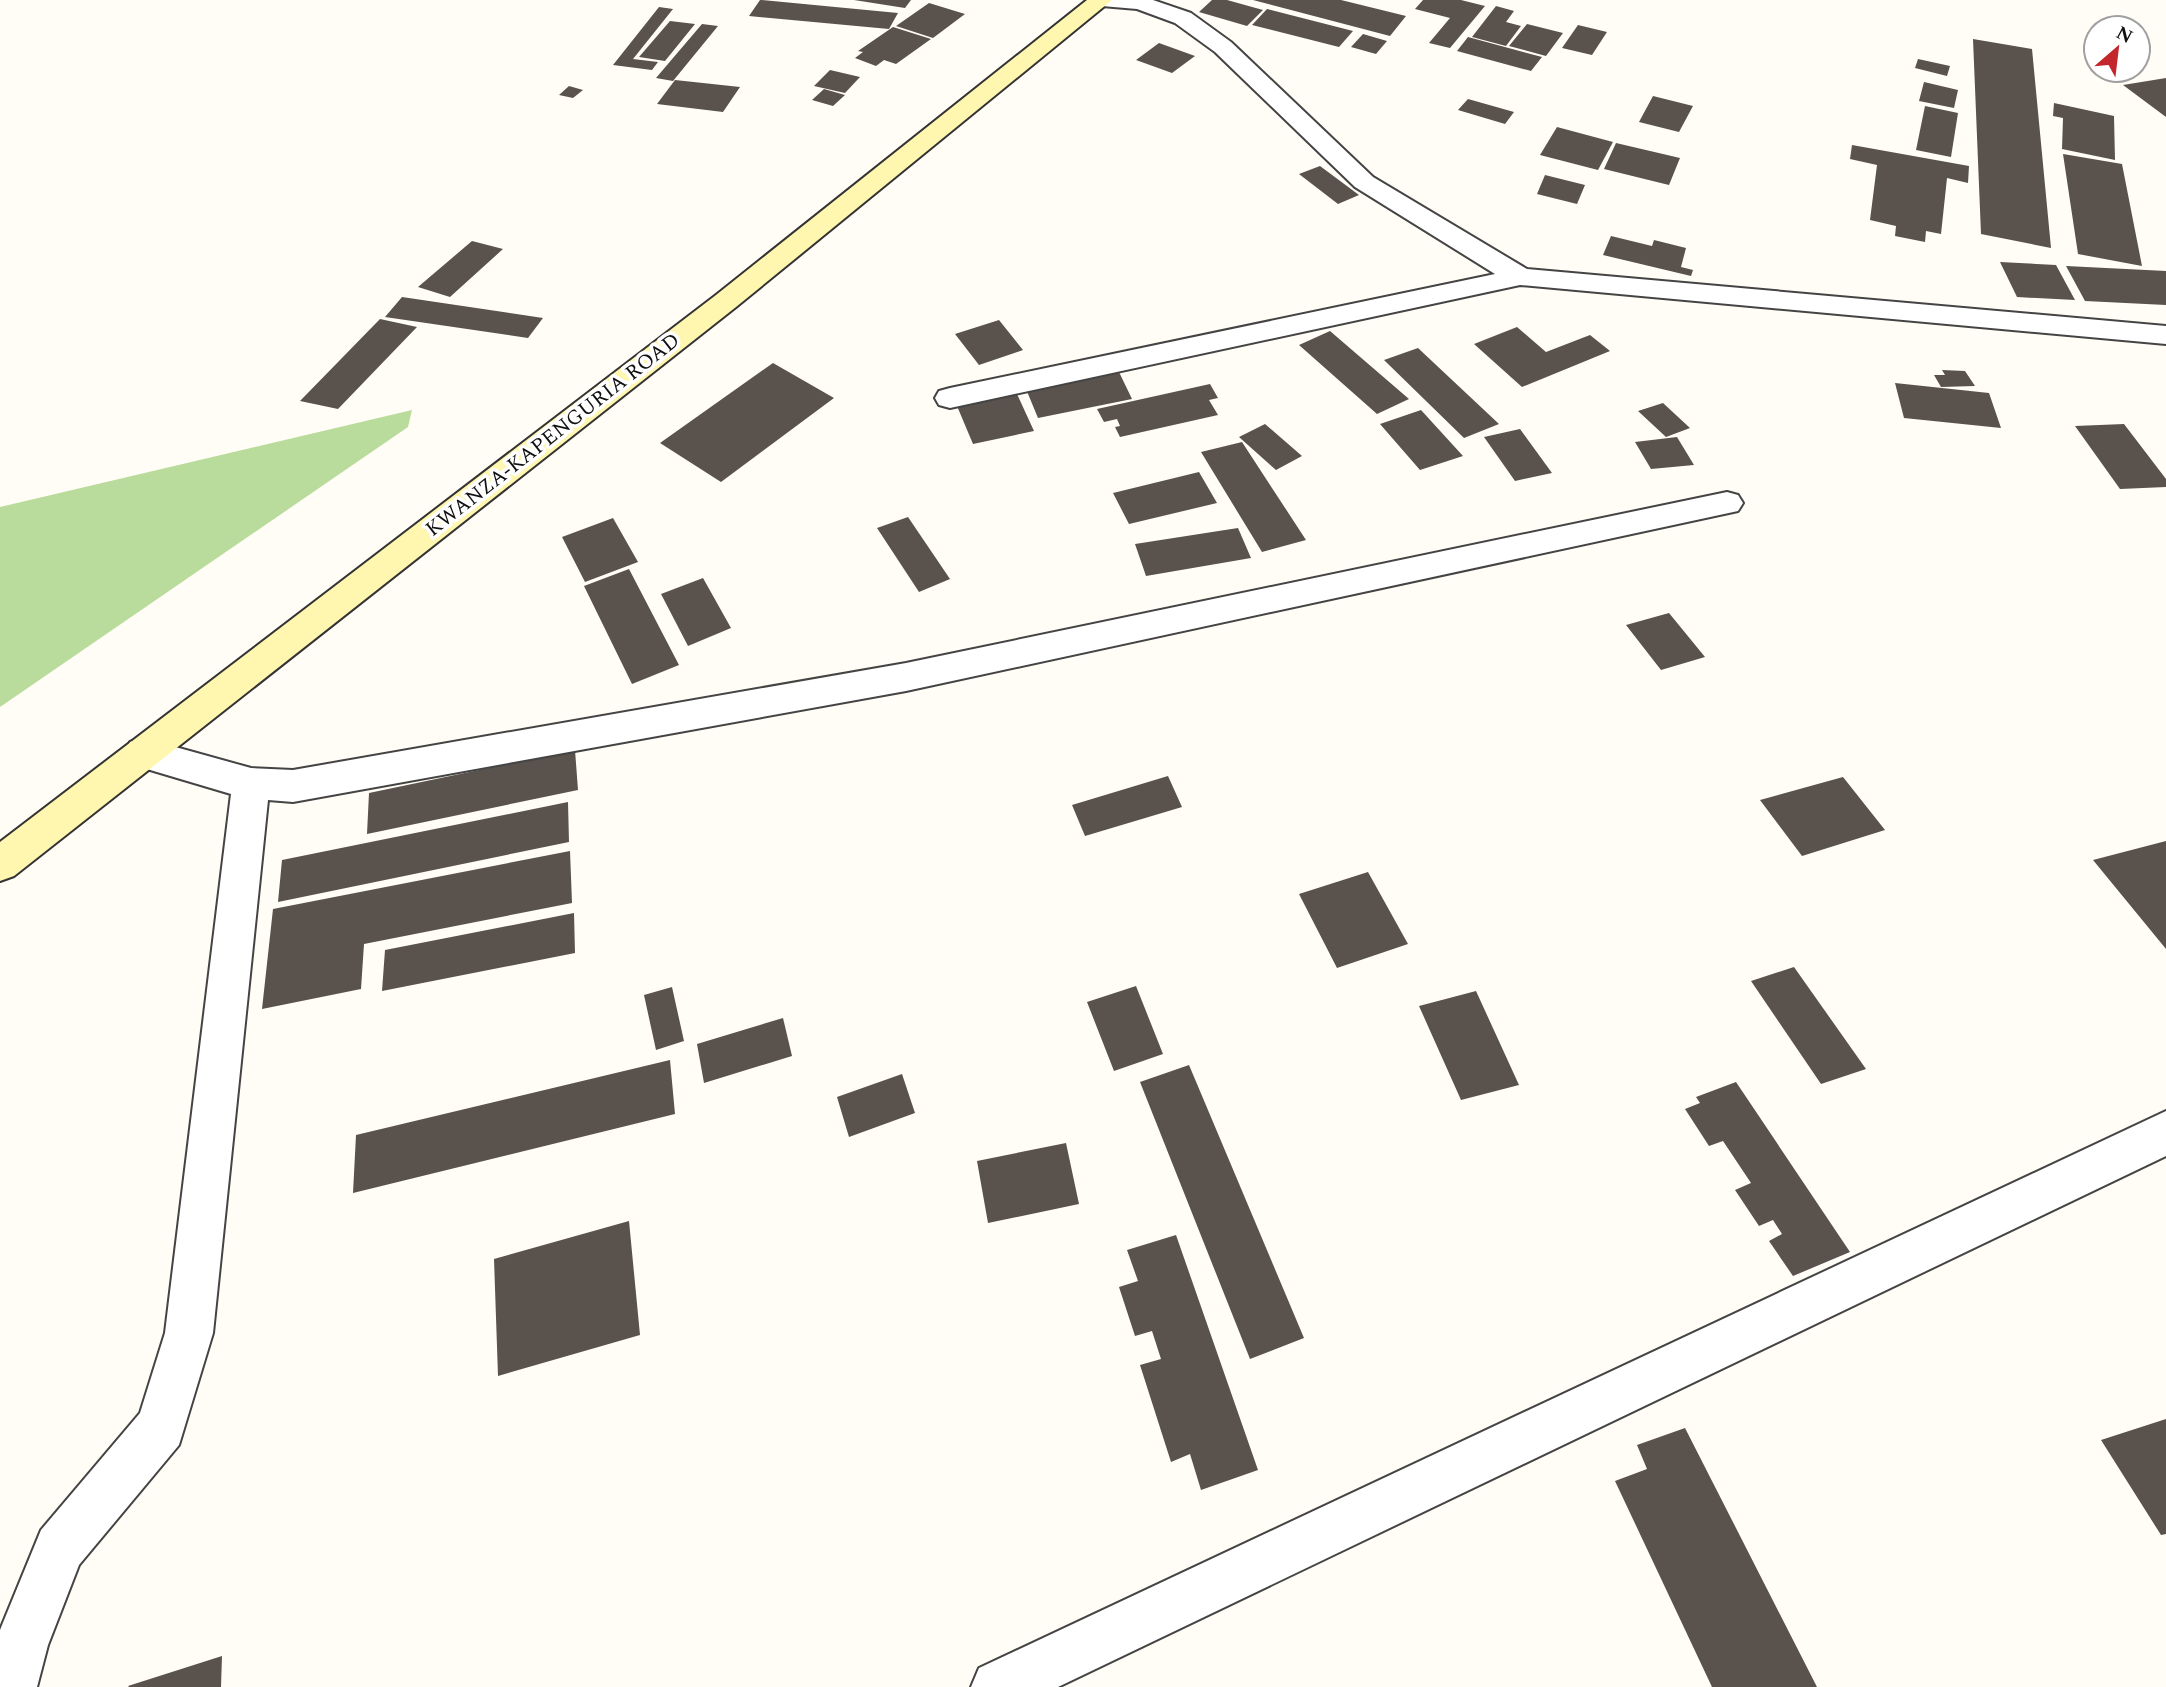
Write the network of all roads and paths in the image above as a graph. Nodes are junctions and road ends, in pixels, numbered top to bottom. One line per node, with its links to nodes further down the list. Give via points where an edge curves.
1 (1100, 0): 2 (street, via 1140,4 1183,18 1223,47 1364,182); 6 (street, KWANZA-KAPENGURIA ROAD, via 726,301)
2 (1520, 277): 3 (street); 4 (street)
3 (2166, 335)
4 (950, 398)
5 (1727, 503): 7 (street, via 906,677 356,776 293,786)
6 (143, 752): 7 (street); 8 (street, KWANZA-KAPENGURIA ROAD)
7 (251, 784): 10 (street, via 189,1333 161,1427 59,1548 21,1645)
8 (0, 864)
9 (2166, 1133): 11 (street)
10 (10, 1687)
11 (998, 1687)

